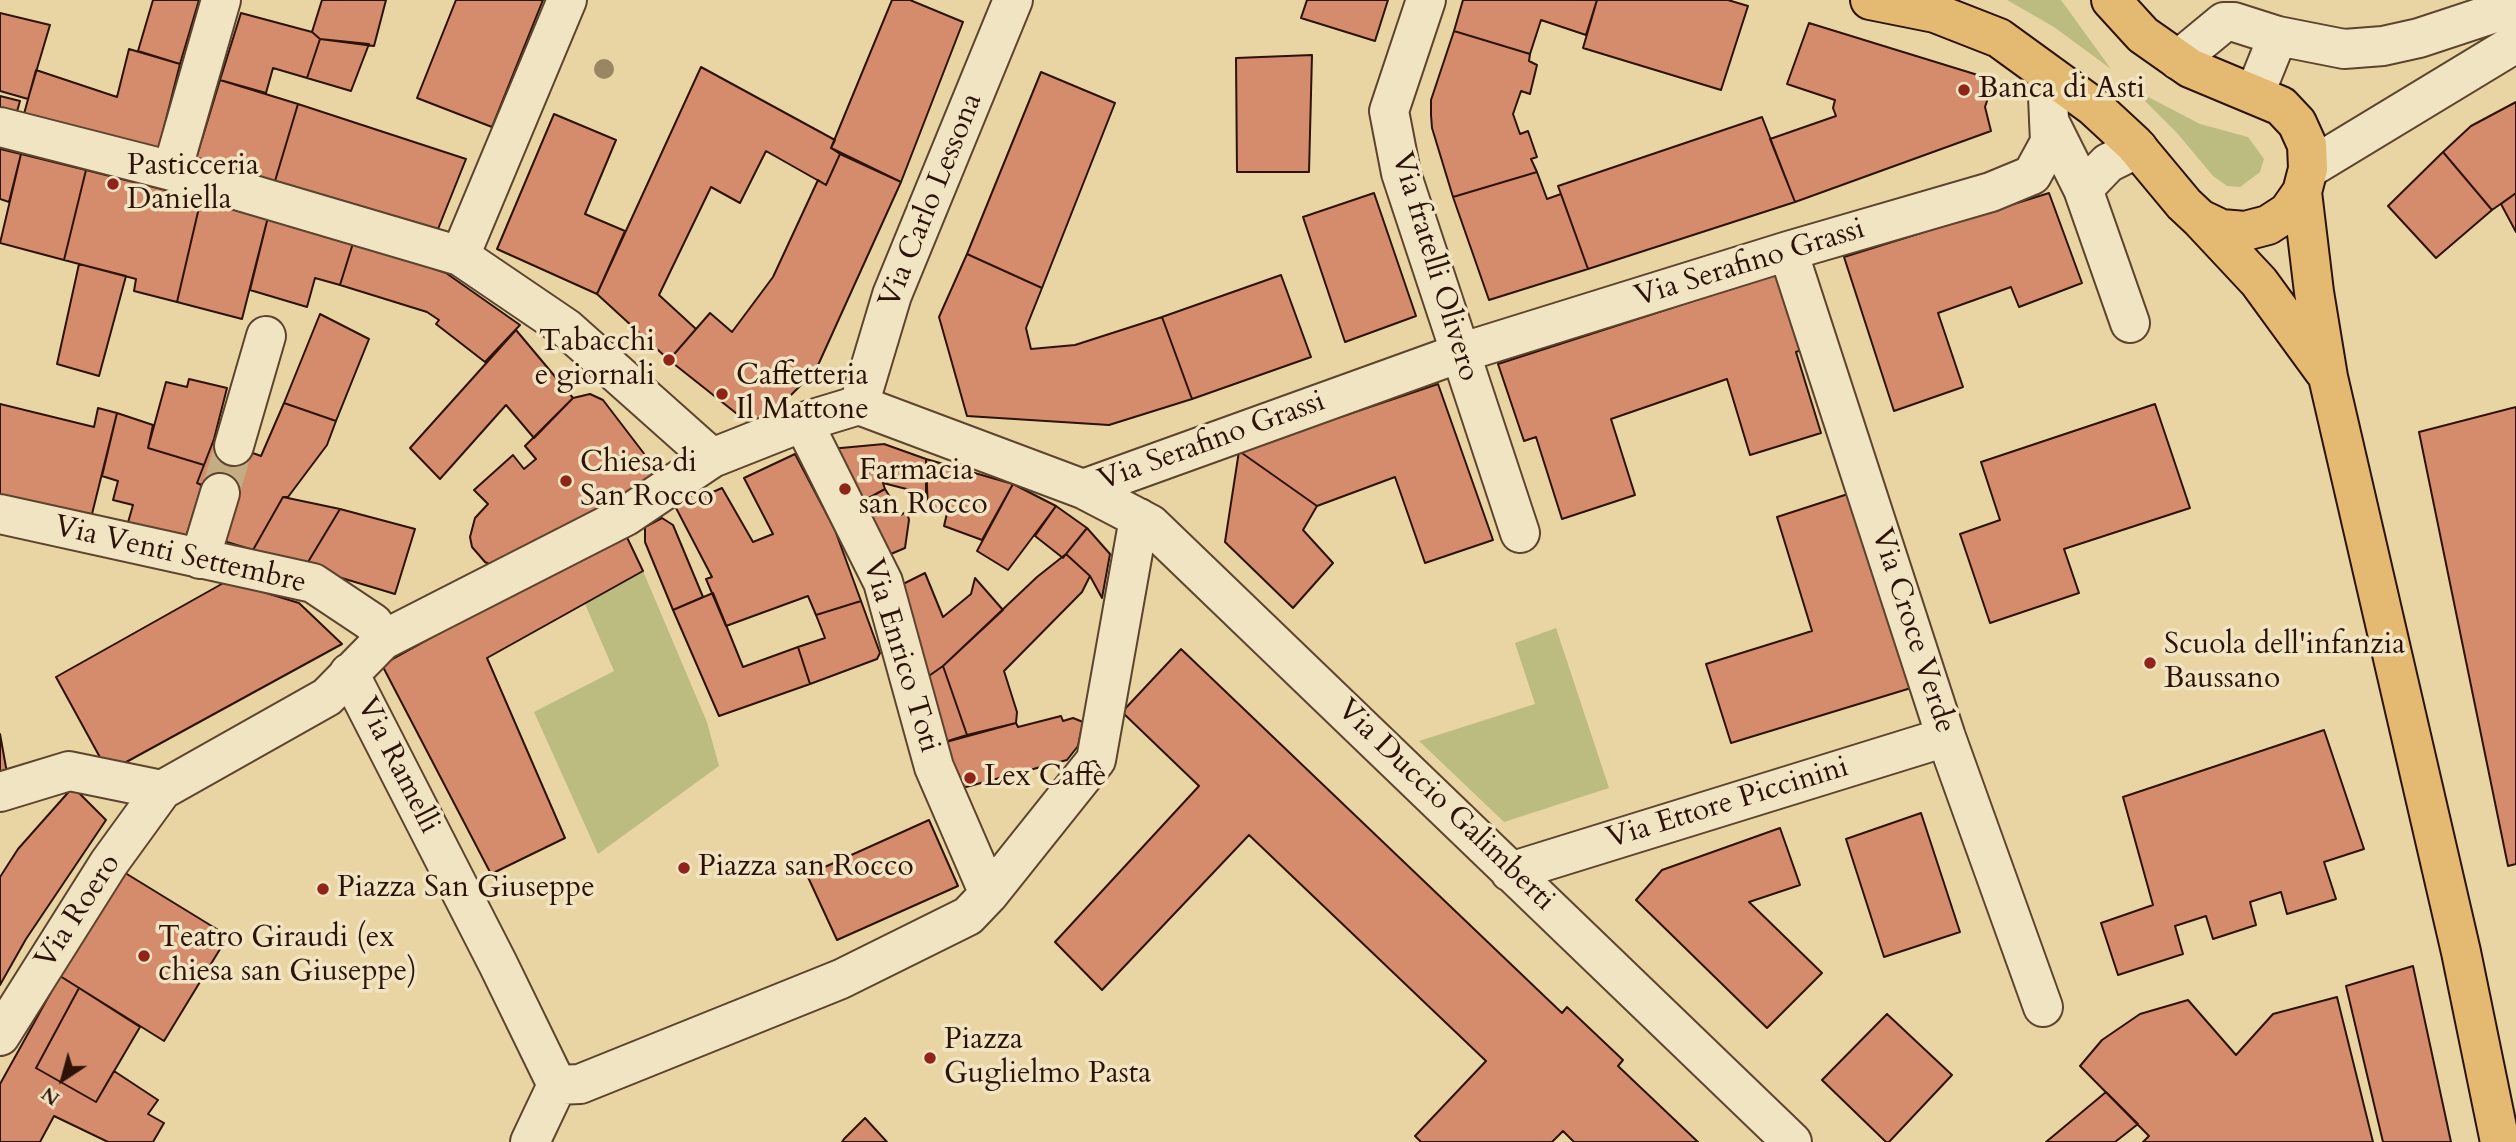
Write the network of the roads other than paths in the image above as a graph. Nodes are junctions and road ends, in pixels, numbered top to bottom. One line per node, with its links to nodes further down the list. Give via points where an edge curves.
1 (221, 0): 17 (street)
2 (567, 0): 22 (street)
3 (1013, 0): 27 (street, Via Carlo Lessona, via 892,295)
4 (1426, 0): 25 (street, Via fratelli Olivero, via 1389,111 1401,173)
5 (1870, 0): 8 (main road)
6 (2111, 0): 11 (main road, via 2143,35)
7 (2516, 6): 9 (street, via 2383,46 2344,49)
8 (1926, 7): 12 (main road, via 1999,38)
9 (2278, 36): 11 (street, via 2224,22); 13 (street)
10 (2516, 43): 18 (street)
11 (2178, 60): 13 (main road)
12 (2047, 74): 14 (street, Via Serafino Grassi); 16 (main road, via 2094,107)
13 (2255, 93): 18 (main road, via 2281,106 2297,123 2307,145)
14 (2049, 121): 19 (street); 21 (street, Via Serafino Grassi, via 2050,142 2032,175 1991,192)
15 (0, 127): 17 (street)
16 (2138, 148): 19 (street, via 2108,163); 20 (main road)
17 (172, 171): 22 (street)
18 (2305, 181): 20 (main road, via 2288,212 2269,225 2245,231 2221,229); 26 (main road, via 2314,292)
19 (2083, 189): 23 (street)
20 (2200, 219): 26 (main road, via 2259,282)
21 (1788, 251): 25 (street, Via Serafino Grassi); 39 (street, Via Croce Verde)
22 (460, 256): 30 (street, via 566,328)
23 (2130, 323)
24 (266, 336): 29 (street)
25 (1460, 353): 31 (street, Via Serafino Grassi); 35 (street, Via fratelli Olivero)
26 (2328, 377): 49 (main road, via 2461,951)
27 (859, 405): 28 (street); 31 (street, Via Serafino Grassi)
28 (803, 422): 30 (street); 43 (street, Via Enrico Toti, via 883,582 934,766)
29 (234, 446)
30 (712, 458): 37 (street, via 626,516)
31 (1083, 489): 34 (street, Via Duccio Galimberti)
32 (220, 494): 36 (street)
33 (0, 514): 36 (street, Via Venti Settembre)
34 (1139, 518): 42 (street, Via Duccio Galimberti, via 1296,662); 43 (street, via 1096,760)
35 (1520, 533)
36 (200, 559): 37 (street, Via Venti Settembre, via 313,583 373,623)
37 (383, 640): 38 (street)
38 (349, 673): 40 (street, via 327,697); 46 (street, Via Ramelli)
39 (1946, 737): 42 (street, Via Ettore Piccinini); 44 (street, Via Croce Verde)
40 (162, 790): 41 (street, via 69,771); 45 (street, Via Roero, via 109,863)
41 (0, 792)
42 (1510, 872): 48 (street, Via Duccio Galimberti)
43 (989, 894): 46 (street, via 968,916 841,979 580,1084)
44 (2043, 1007)
45 (0, 1036)
46 (556, 1085): 47 (street)
47 (530, 1142)
48 (1792, 1142)
49 (2500, 1142)

